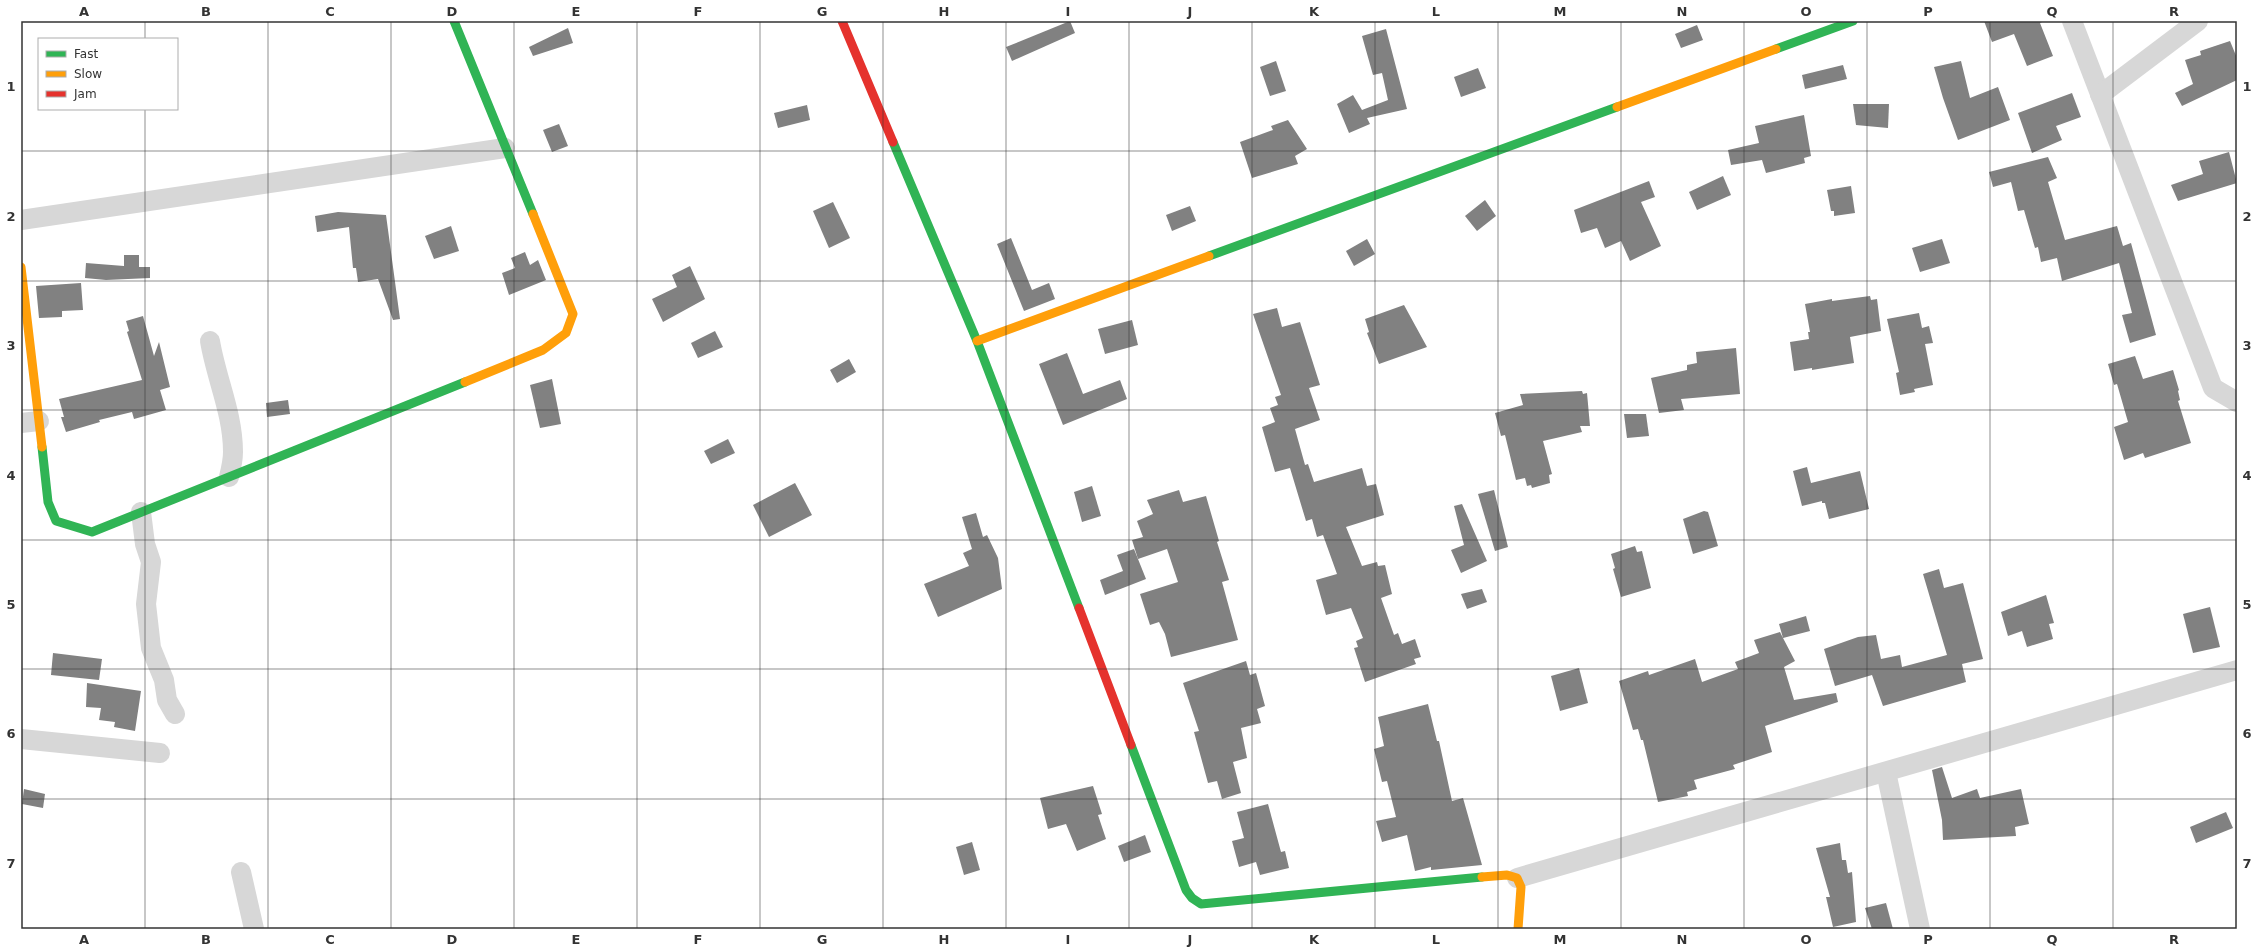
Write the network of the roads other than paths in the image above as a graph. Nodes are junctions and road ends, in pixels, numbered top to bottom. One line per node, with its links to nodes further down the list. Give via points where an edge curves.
1 (454, 21): 7 (street)
2 (842, 21): 11 (street)
3 (1853, 21): 11 (street)
4 (2072, 21): 6 (street)
5 (2198, 21): 6 (street)
6 (2100, 95): 12 (street, via 2213,388)
7 (505, 148): 8 (street); 14 (street, via 573,314 566,333 543,350)
8 (21, 220)
9 (21, 267): 13 (street)
10 (210, 341): 14 (street, via 212,356 230,414 233,453)
11 (977, 341): 22 (street, via 1186,890 1192,898 1202,904 1507,875)
12 (2237, 402)
13 (30, 422): 15 (street, via 48,502 56,521 92,532)
14 (229, 476): 15 (street)
15 (140, 512): 17 (street, via 151,562 146,604 151,648 164,680 167,700)
16 (2237, 670): 20 (street)
17 (175, 714)
18 (21, 739): 19 (street)
19 (160, 753)
20 (1886, 772): 22 (street); 25 (street)
21 (241, 872): 23 (street)
22 (1517, 878): 24 (street, via 1521,887)
23 (254, 929)
24 (1518, 929)
25 (1920, 929)

